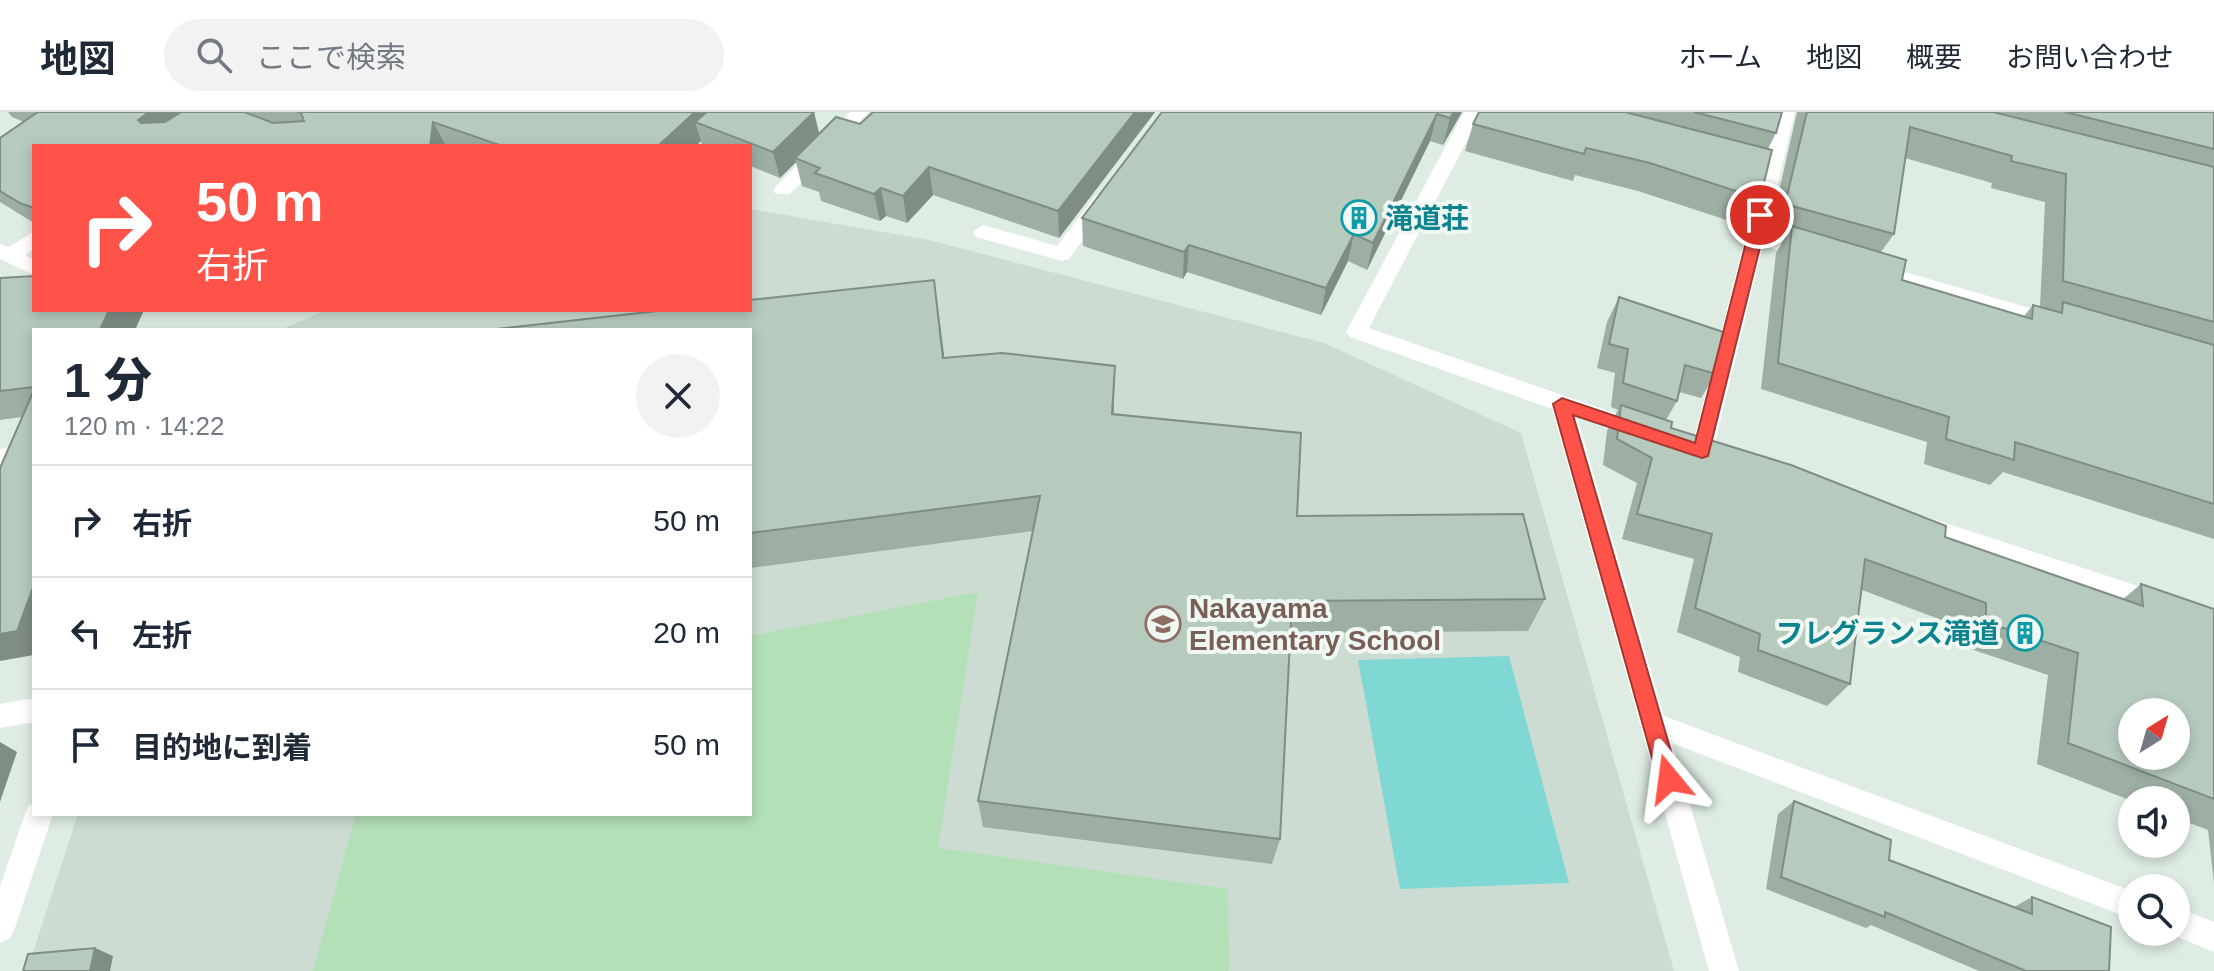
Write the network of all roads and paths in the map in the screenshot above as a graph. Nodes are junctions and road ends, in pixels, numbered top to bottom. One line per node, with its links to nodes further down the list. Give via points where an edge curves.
1 (830, 112): 4 (street)
2 (1473, 112): 13 (street, via 1357,332)
3 (1786, 112): 8 (street, via 1764,170)
4 (856, 116): 6 (street)
5 (1115, 183): 7 (street, via 1062,254)
6 (783, 190)
7 (983, 232)
8 (1755, 237): 12 (street); 13 (street, via 1709,454)
9 (32, 240): 10 (street)
10 (4, 254): 11 (street)
11 (32, 267)
12 (2076, 329)
13 (1562, 404): 20 (street)
14 (32, 452): 15 (street)
15 (0, 458)
16 (1898, 517): 17 (street)
17 (2214, 622)
18 (32, 710): 19 (street)
19 (0, 716)
20 (1653, 724): 22 (street); 26 (street)
21 (38, 816): 23 (street)
22 (2118, 900)
23 (0, 928)
24 (2190, 928): 25 (street)
25 (2214, 937)
26 (1724, 971)

